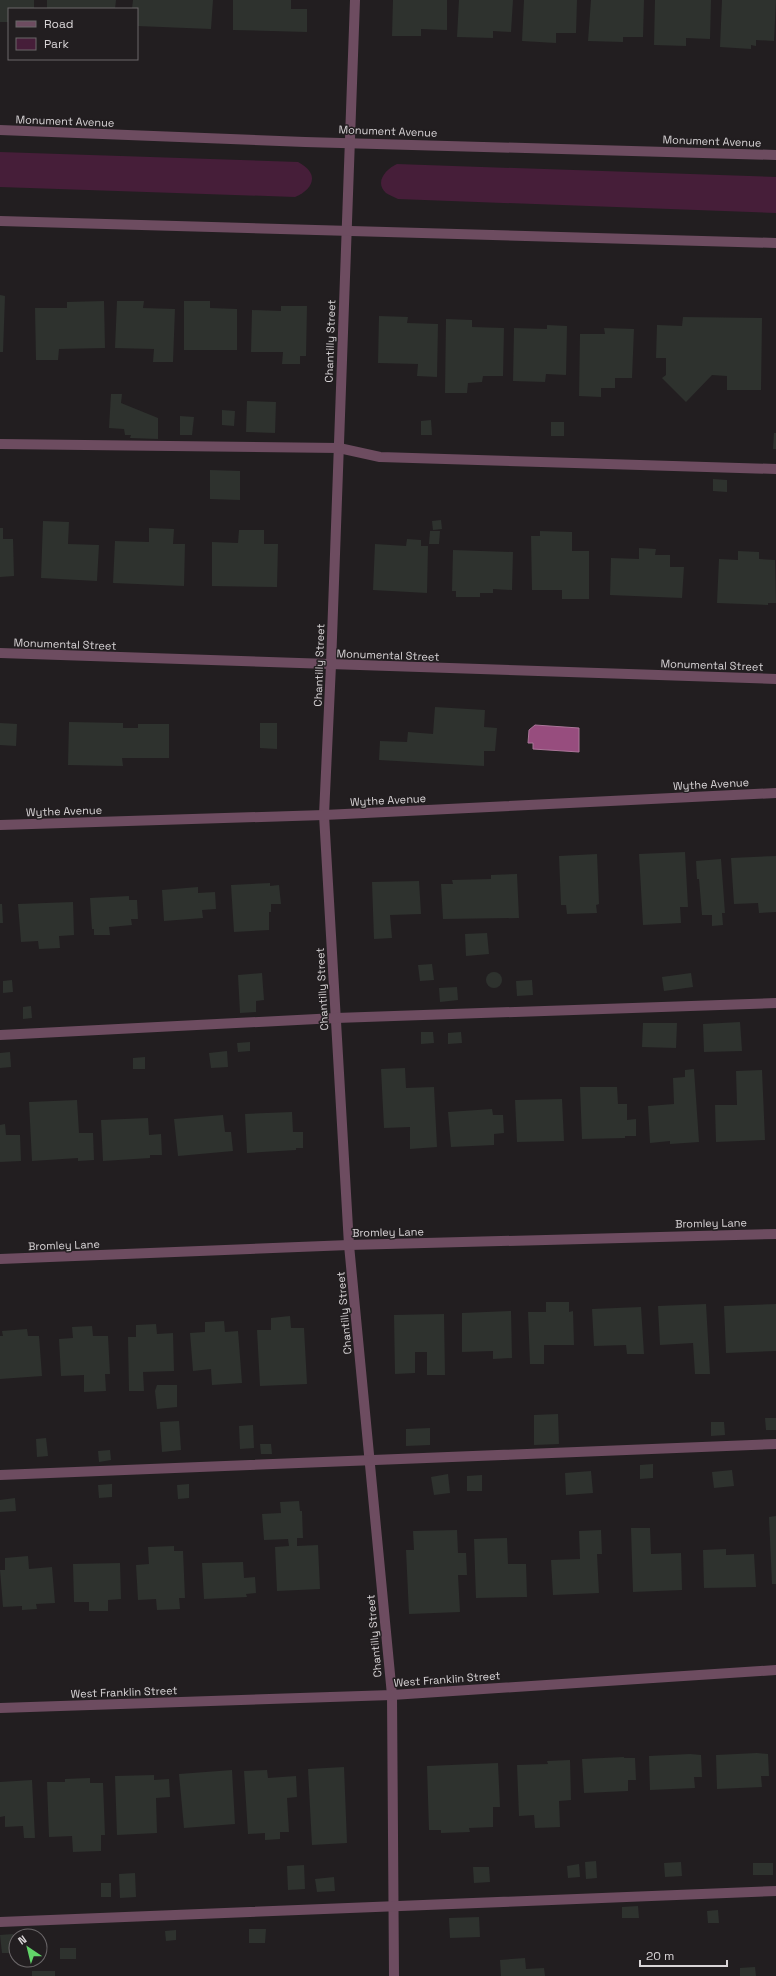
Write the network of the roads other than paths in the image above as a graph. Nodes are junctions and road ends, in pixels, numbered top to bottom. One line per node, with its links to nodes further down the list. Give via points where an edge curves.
1 (355, 0): 3 (street, Chantilly Street)
2 (0, 130): 3 (street, Monument Avenue)
3 (349, 142): 4 (street, Monument Avenue); 6 (street, Chantilly Street)
4 (776, 155)
5 (0, 221): 6 (street)
6 (346, 230): 7 (street); 9 (street, Chantilly Street)
7 (776, 242)
8 (0, 444): 9 (street)
9 (339, 448): 10 (street, via 380,457); 12 (street, Chantilly Street)
10 (776, 469)
11 (0, 653): 12 (street, Monumental Street)
12 (331, 665): 13 (street, Monumental Street); 15 (street, Chantilly Street)
13 (776, 679)
14 (776, 793): 15 (street, Wythe Avenue)
15 (324, 815): 16 (street, Wythe Avenue); 18 (street, Chantilly Street)
16 (0, 825)
17 (776, 1003): 18 (street)
18 (336, 1018): 19 (street); 21 (street, Chantilly Street)
19 (0, 1035)
20 (776, 1234): 21 (street, Bromley Lane)
21 (349, 1245): 22 (street, Bromley Lane); 24 (street, Chantilly Street)
22 (0, 1259)
23 (776, 1444): 24 (street)
24 (370, 1462): 25 (street); 27 (street, Chantilly Street)
25 (0, 1475)
26 (776, 1670): 27 (street, West Franklin Street)
27 (392, 1695): 28 (street, West Franklin Street); 30 (street, Chantilly Street)
28 (0, 1708)
29 (776, 1891): 30 (street)
30 (394, 1906): 31 (street); 32 (street, Chantilly Street)
31 (0, 1922)
32 (394, 1976)

